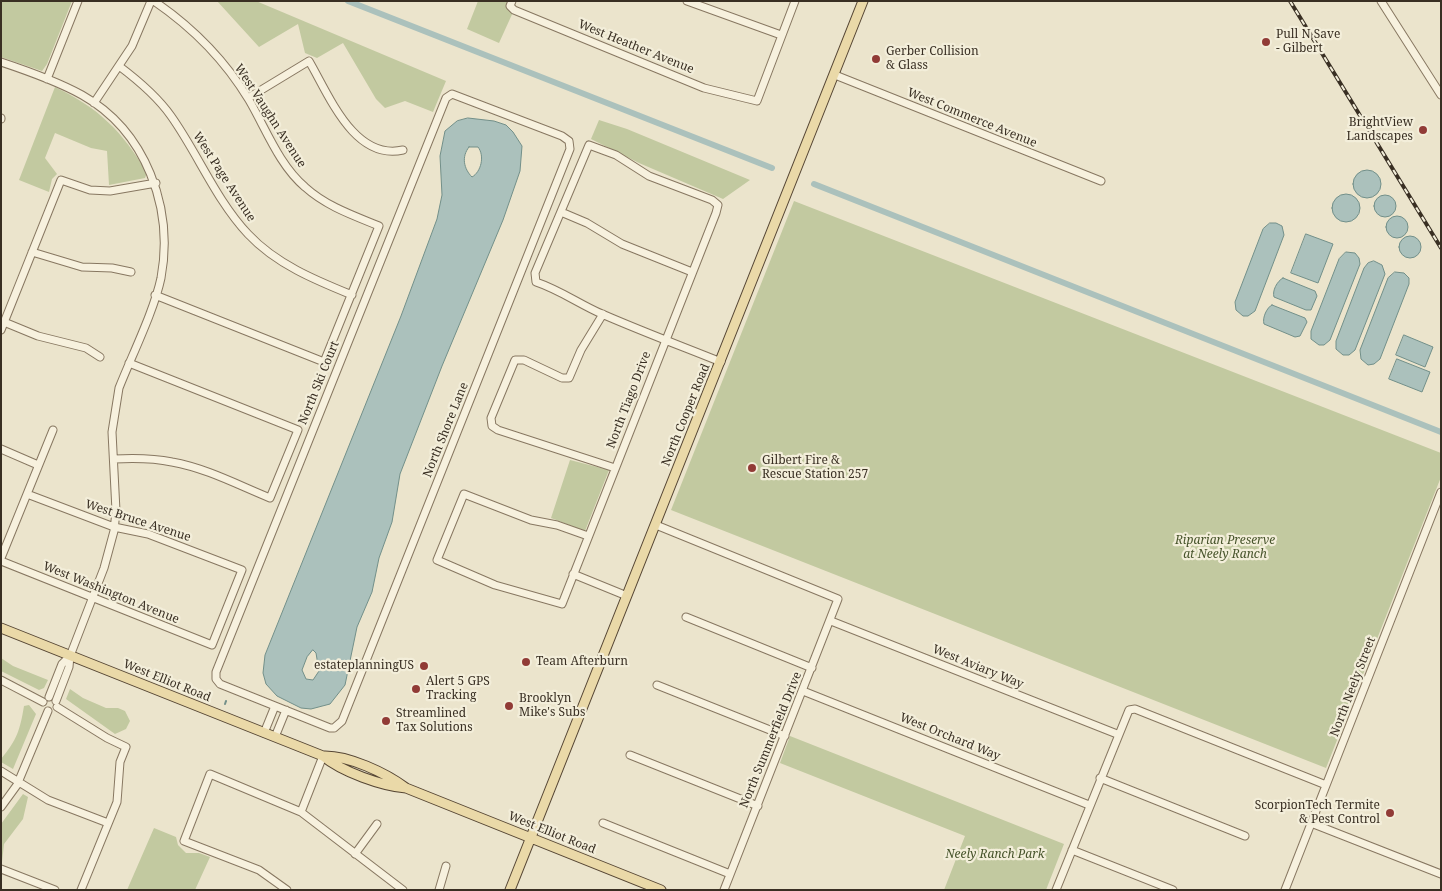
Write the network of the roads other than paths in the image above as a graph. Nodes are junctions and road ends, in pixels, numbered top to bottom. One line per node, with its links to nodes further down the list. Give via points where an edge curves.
1 (78, 1): 12 (street)
2 (152, 1): 10 (street, via 132,46); 14 (street, West Vaughn Avenue, via 203,40)
3 (687, 1): 8 (street)
4 (795, 1): 8 (street)
5 (863, 1): 11 (main road, North Cooper Road)
6 (1381, 1): 13 (street)
7 (511, 3): 8 (street, West Heather Avenue, via 514,10 704,88 756,101)
8 (782, 35)
9 (1, 62): 12 (street)
10 (119, 66): 15 (street); 25 (street, West Page Avenue, via 153,94 171,116 230,212 248,234 302,274)
11 (835, 75): 18 (street, West Commerce Avenue); 31 (main road, North Cooper Road)
12 (47, 79): 15 (street)
13 (1441, 95)
14 (248, 98): 17 (street, via 309,61 349,129 379,148 392,152); 25 (street, West Vaughn Avenue, via 280,156 302,185 321,200 379,226)
15 (94, 103): 19 (street, via 127,134)
16 (508, 115): 58 (street, North Ski Court, via 456,95 446,98 216,672 220,684); 59 (street, North Shore Lane, via 566,138 570,145 569,154 342,721 330,728)
17 (403, 150)
18 (1102, 181)
19 (156, 183): 21 (street, via 110,192 90,190 61,180); 24 (street, via 165,234)
20 (561, 212): 23 (street, via 631,248); 23 (street, North Tiago Drive, via 589,145 616,155 649,176 718,205); 26 (street, via 535,273 536,282 561,291)
21 (32, 252): 22 (street, via 82,267); 27 (street)
22 (130, 272)
23 (692, 272): 29 (street, North Tiago Drive)
24 (155, 295): 25 (street, via 324,362); 32 (street)
25 (352, 295)
26 (602, 314): 29 (street); 37 (street, via 568,378 524,360 515,360 491,418 492,426 498,430)
27 (4, 322): 28 (street); 30 (street, via 38,336 86,348)
28 (1, 330)
29 (665, 339): 31 (street); 37 (street, North Tiago Drive)
30 (100, 357)
31 (721, 362): 40 (main road, North Cooper Road)
32 (129, 363): 35 (street, via 115,406); 35 (street, via 298,430 270,498 196,468 147,458)
33 (53, 430): 36 (street)
34 (1, 449): 36 (street)
35 (114, 458): 41 (street)
36 (38, 465): 39 (street)
37 (615, 468): 42 (street, North Tiago Drive)
38 (1441, 492): 70 (street, North Neely Street)
39 (27, 494): 41 (street, West Bruce Avenue); 43 (street)
40 (656, 525): 45 (main road, North Cooper Road); 48 (street, North Summerfield Drive, via 838,599)
41 (114, 527): 46 (street, via 104,568); 50 (street, West Bruce Avenue, via 148,534 242,570)
42 (588, 536): 44 (street, North Tiago Drive); 44 (street, North Tiago Drive, via 531,520 464,494 437,560 495,585 562,604)
43 (1, 560): 46 (street, West Washington Avenue)
44 (573, 574): 45 (street)
45 (627, 596): 80 (main road, North Cooper Road)
46 (92, 598): 50 (street, West Washington Avenue); 51 (street)
47 (686, 617): 52 (street)
48 (831, 621): 52 (street, North Summerfield Drive); 62 (street, West Aviary Way)
49 (1, 628): 51 (main road, West Elliot Road)
50 (212, 645)
51 (70, 656): 56 (street, via 62,664); 57 (street); 61 (main road, West Elliot Road)
52 (812, 668): 55 (street, North Summerfield Drive)
53 (1, 680): 56 (street)
54 (657, 685): 63 (street)
55 (803, 691): 63 (street, North Summerfield Drive); 71 (street, West Orchard Way)
56 (46, 699): 57 (street); 60 (street, via 43,706)
57 (57, 704): 60 (street, via 54,710); 75 (street, via 126,747 120,762 117,802)
58 (275, 706): 59 (street, North Shore Lane); 61 (street)
59 (286, 710): 64 (street)
60 (48, 711): 69 (street)
61 (264, 733): 64 (main road, West Elliot Road)
62 (1118, 734): 68 (street); 70 (street, via 1129,710 1135,709)
63 (785, 736): 72 (street, North Summerfield Drive)
64 (275, 737): 66 (main road, West Elliot Road)
65 (630, 755): 72 (street)
66 (323, 756): 74 (street); 80 (main road, West Elliot Road, via 336,755 392,778 406,788)
67 (1, 771): 69 (street)
68 (1100, 778): 71 (street); 79 (street)
69 (18, 782): 73 (street); 75 (street, via 48,800)
70 (1326, 785): 77 (street, North Neely Street)
71 (1090, 805): 81 (street)
72 (758, 806): 85 (street, North Summerfield Drive)
73 (1, 807)
74 (301, 812): 82 (street); 89 (street, via 210,774 184,841 259,870)
75 (108, 823): 88 (street)
76 (603, 823): 85 (street)
77 (1311, 823): 86 (street); 97 (street, North Neely Street)
78 (377, 824): 82 (street)
79 (1245, 836)
80 (532, 839): 92 (main road, North Cooper Road); 93 (main road, West Elliot Road)
81 (1072, 850): 95 (street); 96 (street)
82 (355, 854): 90 (street)
83 (446, 866): 91 (street)
84 (1, 869): 87 (street)
85 (730, 874): 94 (street, North Summerfield Drive)
86 (1441, 874)
87 (55, 890)
88 (81, 890)
89 (287, 890)
90 (403, 890)
91 (439, 890)
92 (510, 890)
93 (661, 890)
94 (724, 890)
95 (1056, 890)
96 (1173, 890)
97 (1285, 890)

